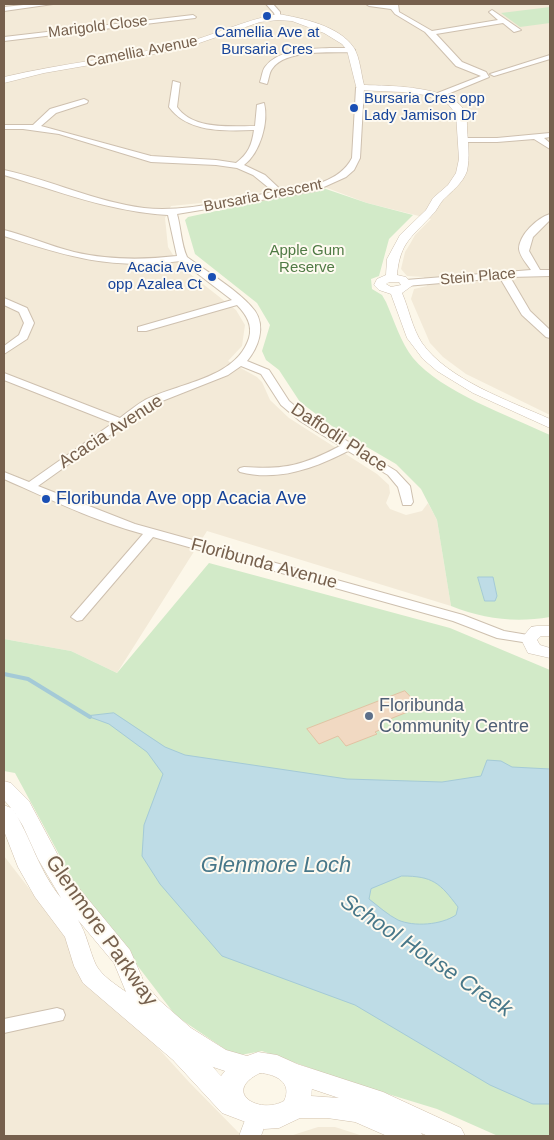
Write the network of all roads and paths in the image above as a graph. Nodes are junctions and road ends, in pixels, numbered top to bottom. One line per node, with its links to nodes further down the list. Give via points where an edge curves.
1 (50, 4): 5 (street)
2 (269, 4): 8 (street)
3 (369, 4): 4 (street)
4 (394, 5): 11 (street, via 398,15)
5 (4, 9)
6 (492, 12): 9 (street)
7 (193, 17): 12 (street, Marigold Close)
8 (278, 17): 13 (street, via 334,34); 16 (street, Camellia Avenue, via 259,20 182,46)
9 (505, 21): 10 (street); 11 (street)
10 (517, 30)
11 (431, 33): 15 (street, via 457,62)
12 (4, 39)
13 (351, 50): 17 (street, via 310,52 284,58 268,68); 19 (street, Bursaria Crescent)
14 (550, 57): 15 (street, via 494,74 494,78)
15 (484, 76): 20 (street)
16 (4, 80)
17 (264, 82)
18 (176, 83): 25 (street, via 173,108 183,118 210,126)
19 (360, 88): 20 (street, via 411,90); 32 (street, Bursaria Crescent, via 356,158 351,168 324,185)
20 (438, 96): 28 (street, via 454,104 461,112)
21 (84, 101): 23 (street, via 53,111)
22 (262, 105): 25 (street)
23 (36, 126): 24 (street); 30 (street, via 60,130 148,159)
24 (4, 127)
25 (258, 128): 30 (street, via 255,150)
26 (550, 135): 27 (street)
27 (537, 138): 28 (street); 29 (street)
28 (463, 140): 40 (street, via 461,173 452,187 436,200 430,212 405,235 395,253)
29 (550, 146)
30 (238, 166): 32 (street, via 262,176)
31 (4, 172): 33 (street, Bursaria Crescent, via 115,206)
32 (281, 195): 33 (street, Bursaria Crescent)
33 (172, 212): 36 (street)
34 (550, 214): 37 (street, via 525,244 524,252)
35 (4, 233): 36 (street, via 92,260 137,263)
36 (183, 258): 44 (street, Acacia Avenue)
37 (537, 272): 38 (street, Stein Place); 39 (street, Stein Place)
38 (550, 273)
39 (503, 274): 41 (street, Stein Place); 46 (street, via 526,313)
40 (391, 278): 41 (street, via 402,279); 42 (street, via 383,279 380,285 387,290)
41 (406, 283): 42 (street, via 403,289)
42 (395, 290): 51 (street, via 416,343 429,358 455,377)
43 (4, 301): 47 (street, via 23,310 29,323 23,337)
44 (239, 301): 45 (street); 48 (street, Acacia Avenue, via 253,317 256,331 254,344)
45 (142, 329)
46 (550, 335)
47 (4, 351)
48 (240, 362): 50 (street, Acacia Avenue, via 213,378 148,403); 52 (street, Daffodil Place, via 265,372 289,407)
49 (4, 376): 50 (street)
50 (120, 422): 55 (street, Acacia Avenue)
51 (550, 424)
52 (349, 446): 53 (street, via 296,470 272,473); 56 (street, Daffodil Place, via 397,477 405,490)
53 (244, 470)
54 (4, 475): 55 (street, Floribunda Avenue)
55 (29, 487): 57 (street, Floribunda Avenue)
56 (407, 502)
57 (150, 533): 58 (street); 60 (street, Floribunda Avenue)
58 (78, 617)
59 (550, 631): 60 (street, via 537,631)
60 (528, 639): 61 (street, via 534,649)
61 (550, 653)
62 (4, 788): 66 (main road, Glenmore Parkway, via 30,814 59,877 123,957 132,982 145,1000 172,1026 212,1055)
63 (4, 813): 68 (main road, Glenmore Parkway, via 33,876 73,930 92,978 184,1056)
64 (57, 1015): 65 (street)
65 (4, 1026)
66 (246, 1066): 67 (main road, via 270,1062); 68 (main road, via 231,1082 228,1094)
67 (291, 1072): 69 (main road, via 298,1082 299,1092); 72 (main road, via 349,1089)
68 (231, 1105): 70 (main road)
69 (294, 1107): 70 (main road, via 282,1119); 71 (main road, via 357,1110)
70 (252, 1129)
71 (410, 1136)
72 (452, 1136)

